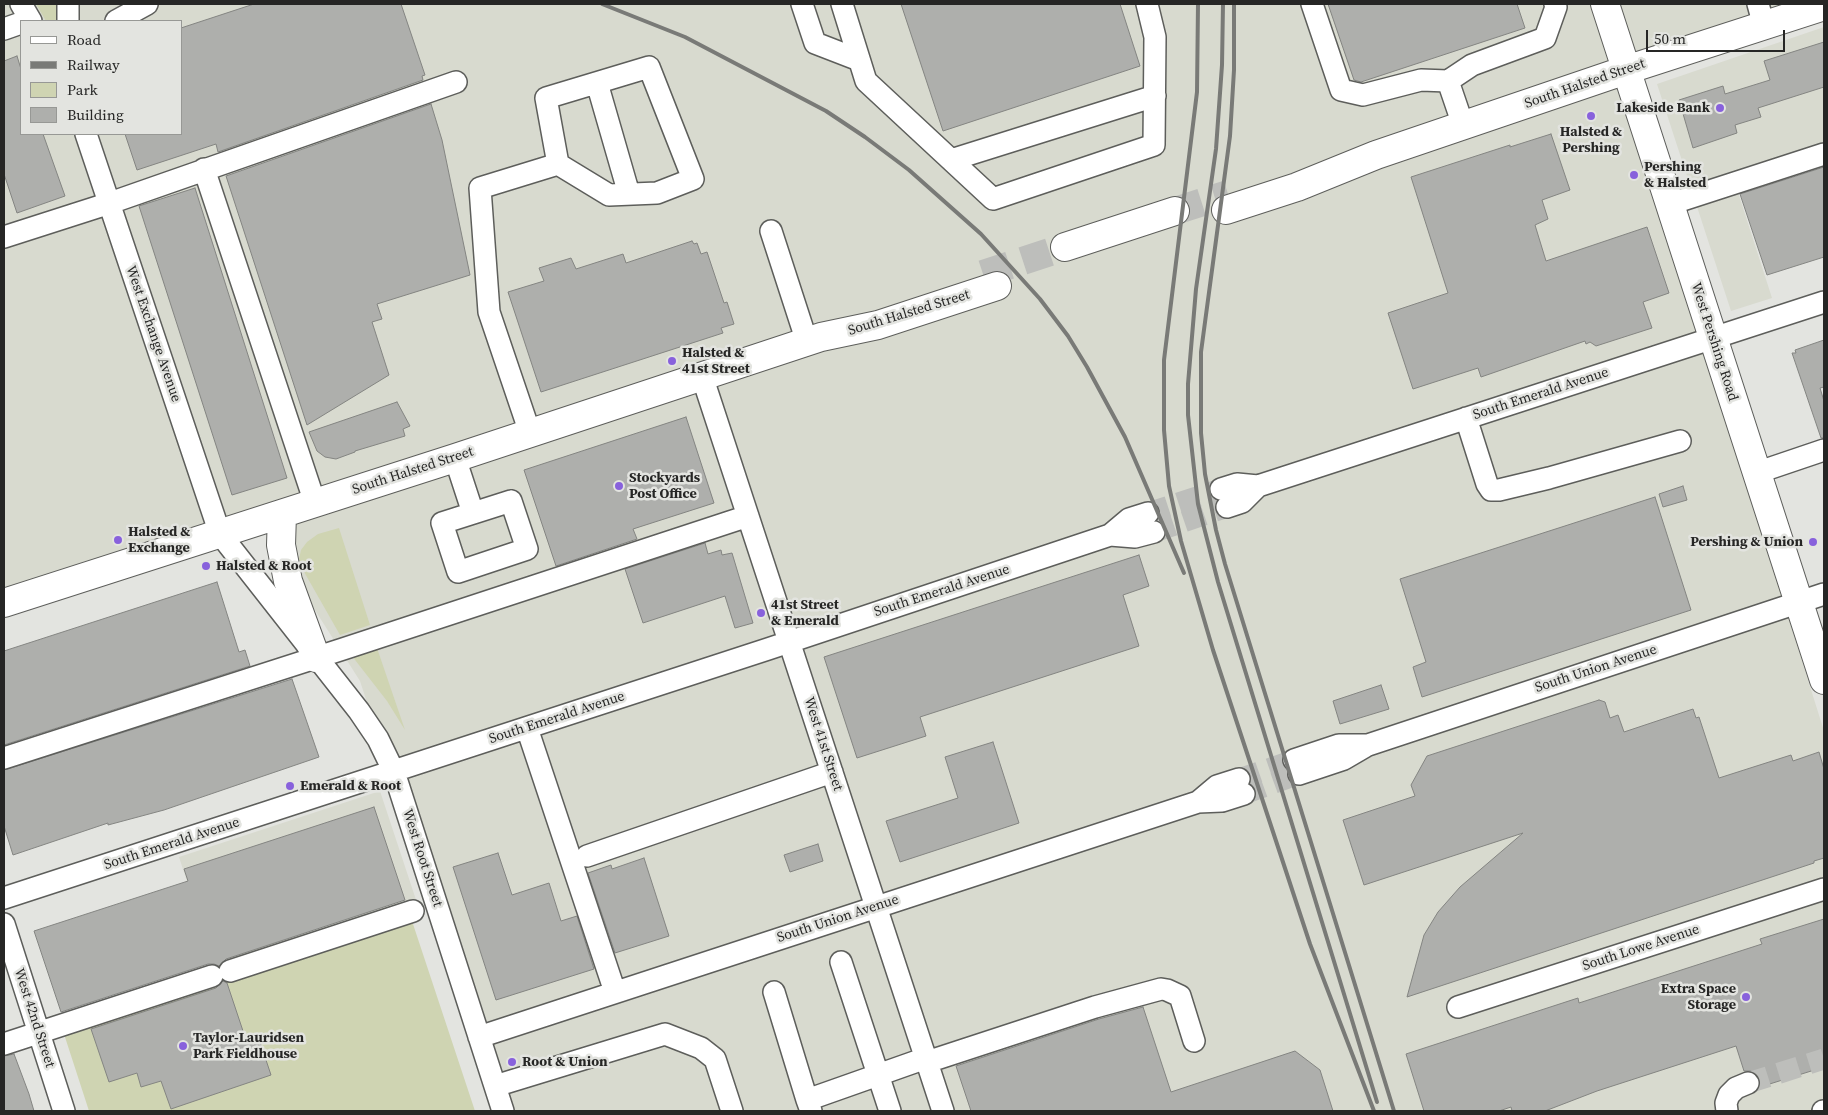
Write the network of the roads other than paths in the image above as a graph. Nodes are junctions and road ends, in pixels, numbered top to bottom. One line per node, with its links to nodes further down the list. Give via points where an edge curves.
1 (21, 4): 12 (street)
2 (68, 4): 13 (street)
3 (147, 4): 14 (street)
4 (802, 4): 17 (street, via 815,43)
5 (842, 4): 17 (street)
6 (1147, 4): 22 (street, via 1156,37)
7 (1312, 4): 19 (street, via 1341,90 1363,96 1422,80)
8 (1555, 4): 19 (street, via 1545,38 1472,65)
9 (1605, 4): 18 (main road, West Pershing Road)
10 (1824, 6): 11 (main road, South Halsted Street)
11 (1761, 15): 18 (main road, South Halsted Street)
12 (29, 20)
13 (68, 20)
14 (118, 20)
15 (20, 23): 16 (street)
16 (4, 28)
17 (859, 60): 26 (street, via 866,81)
18 (1626, 70): 23 (main road, South Halsted Street); 32 (main road, West Pershing Road)
19 (1448, 81): 23 (street)
20 (456, 82): 28 (street)
21 (597, 83): 27 (street, via 546,98); 29 (street); 29 (street, via 648,67 693,179 657,194)
22 (1154, 96): 26 (street); 26 (street, via 1154,145 993,199)
23 (1463, 125): 30 (main road, South Halsted Street, via 1376,154 1296,187)
24 (86, 135): 31 (street, West Exchange Avenue)
25 (1824, 154): 32 (street)
26 (951, 160)
27 (558, 164): 29 (street, via 608,195); 43 (street, via 480,188 489,312)
28 (204, 170): 31 (street); 49 (street)
29 (629, 194)
30 (1227, 202)
31 (110, 203): 35 (street); 54 (street, West Exchange Avenue)
32 (1670, 204): 39 (main road, West Pershing Road)
33 (1173, 220): 36 (main road)
34 (771, 231): 40 (street)
35 (4, 237)
36 (1071, 253)
37 (990, 280): 40 (main road, South Halsted Street, via 873,310)
38 (1824, 302): 39 (street, South Emerald Avenue)
39 (1713, 338): 42 (street, South Emerald Avenue); 47 (main road, West Pershing Road)
40 (814, 339): 41 (main road, South Halsted Street)
41 (702, 376): 43 (main road, South Halsted Street); 52 (street, West 41st Street)
42 (1466, 418): 44 (street, via 1491,490 1549,478); 48 (street, South Emerald Avenue, via 1258,486 1242,502)
43 (530, 433): 46 (main road, South Halsted Street)
44 (1680, 441)
45 (1824, 450): 47 (street)
46 (455, 458): 49 (main road, South Halsted Street); 50 (street)
47 (1756, 473): 56 (main road, West Pershing Road)
48 (1224, 498)
49 (315, 503): 51 (main road, South Halsted Street)
50 (473, 513)
51 (282, 514): 54 (main road, South Halsted Street); 59 (main road, via 281,545 288,581)
52 (748, 516): 58 (street, West 41st Street); 59 (street)
53 (1151, 522): 58 (street, South Emerald Avenue, via 1135,537 1110,535)
54 (220, 534): 57 (main road, South Halsted Street); 59 (street, West Root Street)
55 (1824, 594): 56 (street, South Union Avenue)
56 (1799, 602): 60 (main road, West Pershing Road); 63 (street, South Union Avenue, via 1368,745 1344,759)
57 (4, 603)
58 (789, 642): 61 (street, South Emerald Avenue); 65 (street, West 41st Street)
59 (316, 658): 62 (street); 64 (street, West Root Street, via 359,711 378,739)
60 (1824, 680)
61 (527, 728): 64 (street, South Emerald Avenue); 74 (street)
62 (4, 758)
63 (1296, 767)
64 (394, 772): 69 (street, South Emerald Avenue); 78 (street, West Root Street)
65 (832, 772): 67 (street); 70 (street, West 41st Street)
66 (1241, 786): 70 (street, South Union Avenue, via 1217,786 1198,802)
67 (587, 856)
68 (1824, 889): 76 (street, South Lowe Avenue)
69 (4, 898)
70 (876, 907): 74 (street, South Union Avenue); 81 (street, West 41st Street)
71 (412, 911): 77 (street)
72 (4, 924): 77 (street, West 42nd Street)
73 (841, 962): 82 (street)
74 (615, 992): 78 (street, South Union Avenue)
75 (774, 992): 85 (street)
76 (1458, 1008)
77 (39, 1033): 80 (street); 86 (street, West 42nd Street)
78 (479, 1037): 84 (street, West Root Street)
79 (1194, 1041): 81 (street, via 1180,996 1160,989)
80 (4, 1044)
81 (927, 1060): 82 (street); 90 (street, West 41st Street)
82 (878, 1075): 85 (street); 89 (street)
83 (1748, 1083): 91 (street, via 1729,1095)
84 (495, 1086): 87 (street, West Root Street); 88 (street, via 665,1034 701,1048 715,1059)
85 (809, 1105)
86 (64, 1111)
87 (503, 1111)
88 (732, 1111)
89 (890, 1111)
90 (944, 1111)
91 (1727, 1111)

